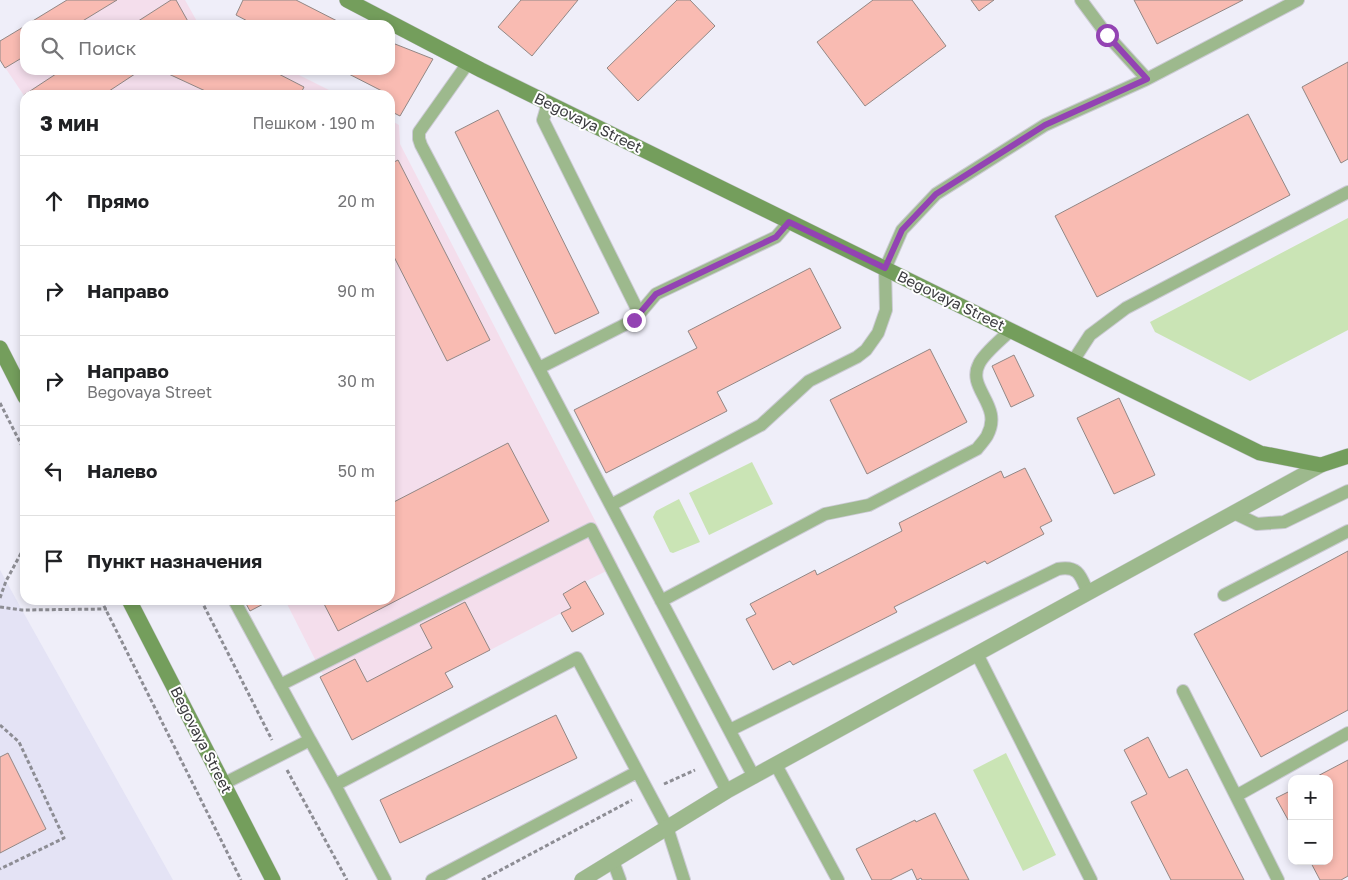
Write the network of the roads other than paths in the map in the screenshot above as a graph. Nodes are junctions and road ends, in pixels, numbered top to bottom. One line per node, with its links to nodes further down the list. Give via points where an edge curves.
1 (347, 0): 4 (street, Begovaya Street)
2 (1081, 0): 7 (lane)
3 (1298, 0): 7 (lane)
4 (385, 20)
5 (395, 25): 6 (street, Begovaya Street)
6 (468, 63): 8 (street, Begovaya Street); 16 (lane, via 419,132 419,139)
7 (1147, 79): 11 (lane, via 1045,125 936,194 902,230)
8 (548, 103): 10 (street, Begovaya Street); 12 (lane, via 543,120)
9 (1348, 192): 15 (lane, via 1126,308 1090,335)
10 (789, 222): 11 (street, Begovaya Street); 12 (lane, via 776,237 656,294)
11 (885, 268): 13 (street, Begovaya Street); 21 (lane, via 885,316 878,334 866,350 809,381 761,425)
12 (639, 313): 16 (lane, via 634,320)
13 (1010, 330): 15 (street, Begovaya Street); 26 (lane, via 979,363 975,374 990,409 987,436 977,449 869,504 825,514)
14 (0, 348): 17 (street)
15 (1073, 361): 19 (street, Begovaya Street, via 1260,453)
16 (539, 368): 21 (lane)
17 (20, 387)
18 (1348, 456): 19 (street)
19 (1321, 466): 22 (street)
20 (1348, 491): 22 (lane, via 1284,522 1257,524)
21 (611, 505): 26 (lane)
22 (1234, 513): 24 (street)
23 (1348, 531): 25 (lane)
24 (1088, 593): 29 (street); 32 (lane, via 1077,572 1067,567 1058,569)
25 (1224, 596)
26 (661, 601): 32 (lane)
27 (132, 605): 38 (street, Begovaya Street)
28 (237, 605): 30 (lane)
29 (977, 654): 35 (street); 51 (lane)
30 (280, 685): 34 (lane); 40 (lane, via 591,529)
31 (1183, 691): 41 (lane)
32 (730, 730): 37 (lane)
33 (1348, 733): 41 (lane)
34 (310, 740): 38 (lane); 39 (lane)
35 (776, 764): 37 (street); 50 (lane)
36 (638, 772): 39 (lane, via 577,658); 42 (lane); 46 (lane)
37 (754, 777): 40 (street)
38 (223, 784): 44 (street, Begovaya Street)
39 (336, 785): 45 (lane)
40 (727, 791): 42 (street)
41 (1236, 796): 52 (lane)
42 (667, 828): 43 (street); 49 (lane)
43 (613, 861): 47 (street); 48 (lane)
44 (273, 880)
45 (385, 880)
46 (432, 880)
47 (582, 880)
48 (620, 880)
49 (684, 880)
50 (838, 880)
51 (1091, 880)
52 (1278, 880)

